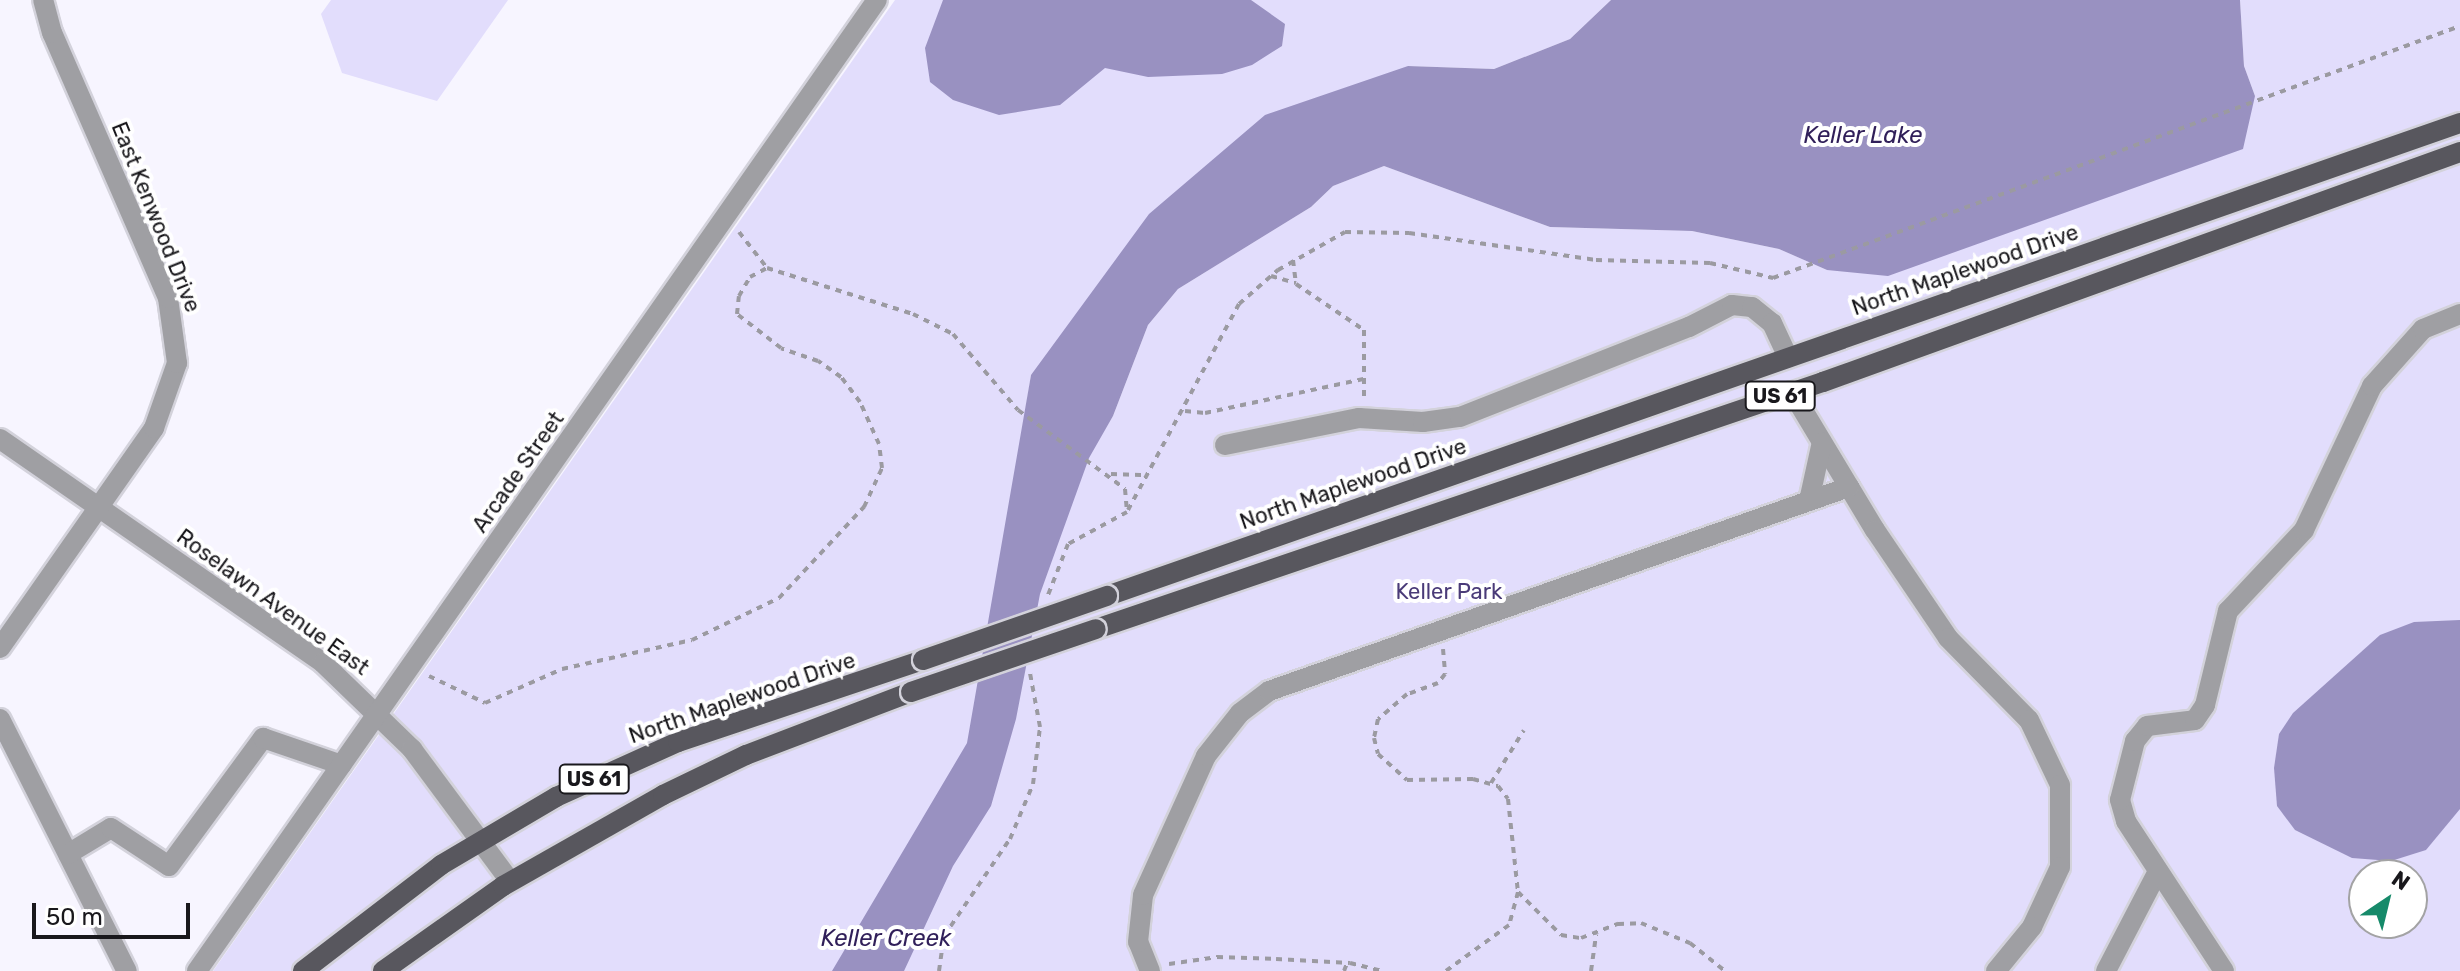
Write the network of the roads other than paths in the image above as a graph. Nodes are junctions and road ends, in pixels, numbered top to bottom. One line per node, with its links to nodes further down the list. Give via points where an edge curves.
1 (43, 0): 13 (street, East Kenwood Drive, via 52,33 168,298 177,340 165,407)
2 (877, 0): 15 (street, Arcade Street)
3 (2460, 123): 6 (main road, North Maplewood Drive / US 61)
4 (2460, 152): 7 (main road, US 61)
5 (2460, 314): 20 (street, via 2423,329 2372,386 2304,530 2228,611 2205,705 2195,720 2147,726 2135,741 2120,800 2126,821)
6 (1788, 357): 10 (street, via 1772,323 1752,307 1732,305 1689,327 1541,381 1496,406 1423,422 1365,418); 18 (main road, North Maplewood Drive / US 61, bridge, via 678,742 556,797)
7 (1792, 392): 9 (street); 21 (main road, US 61, bridge, via 911,692 746,755 581,838)
8 (0, 439): 13 (street, Roselawn Avenue East)
9 (1822, 442): 11 (street); 12 (street, via 1820,472)
10 (1225, 445)
11 (1849, 487): 12 (street); 27 (street, via 1948,638 2029,720 2060,785 2060,867 2032,927)
12 (1809, 501): 26 (street, via 1269,691 1240,713 1206,756 1143,895 1138,942)
13 (99, 507): 14 (street, East Kenwood Drive); 15 (street, Roselawn Avenue East, via 320,661)
14 (0, 648)
15 (380, 712): 17 (street, Arcade Street); 18 (street, Roselawn Avenue East)
16 (0, 719): 19 (street)
17 (342, 765): 19 (street, via 263,738 169,866 111,828); 23 (street, Arcade Street)
18 (481, 840): 21 (street, Roselawn Avenue East); 24 (main road, North Maplewood Drive / US 61, via 369,916)
19 (68, 854): 22 (street)
20 (2158, 871): 28 (street); 29 (street)
21 (510, 881): 25 (main road, US 61)
22 (127, 971)
23 (197, 971)
24 (303, 971)
25 (383, 971)
26 (1150, 971)
27 (1996, 971)
28 (2106, 971)
29 (2224, 971)

